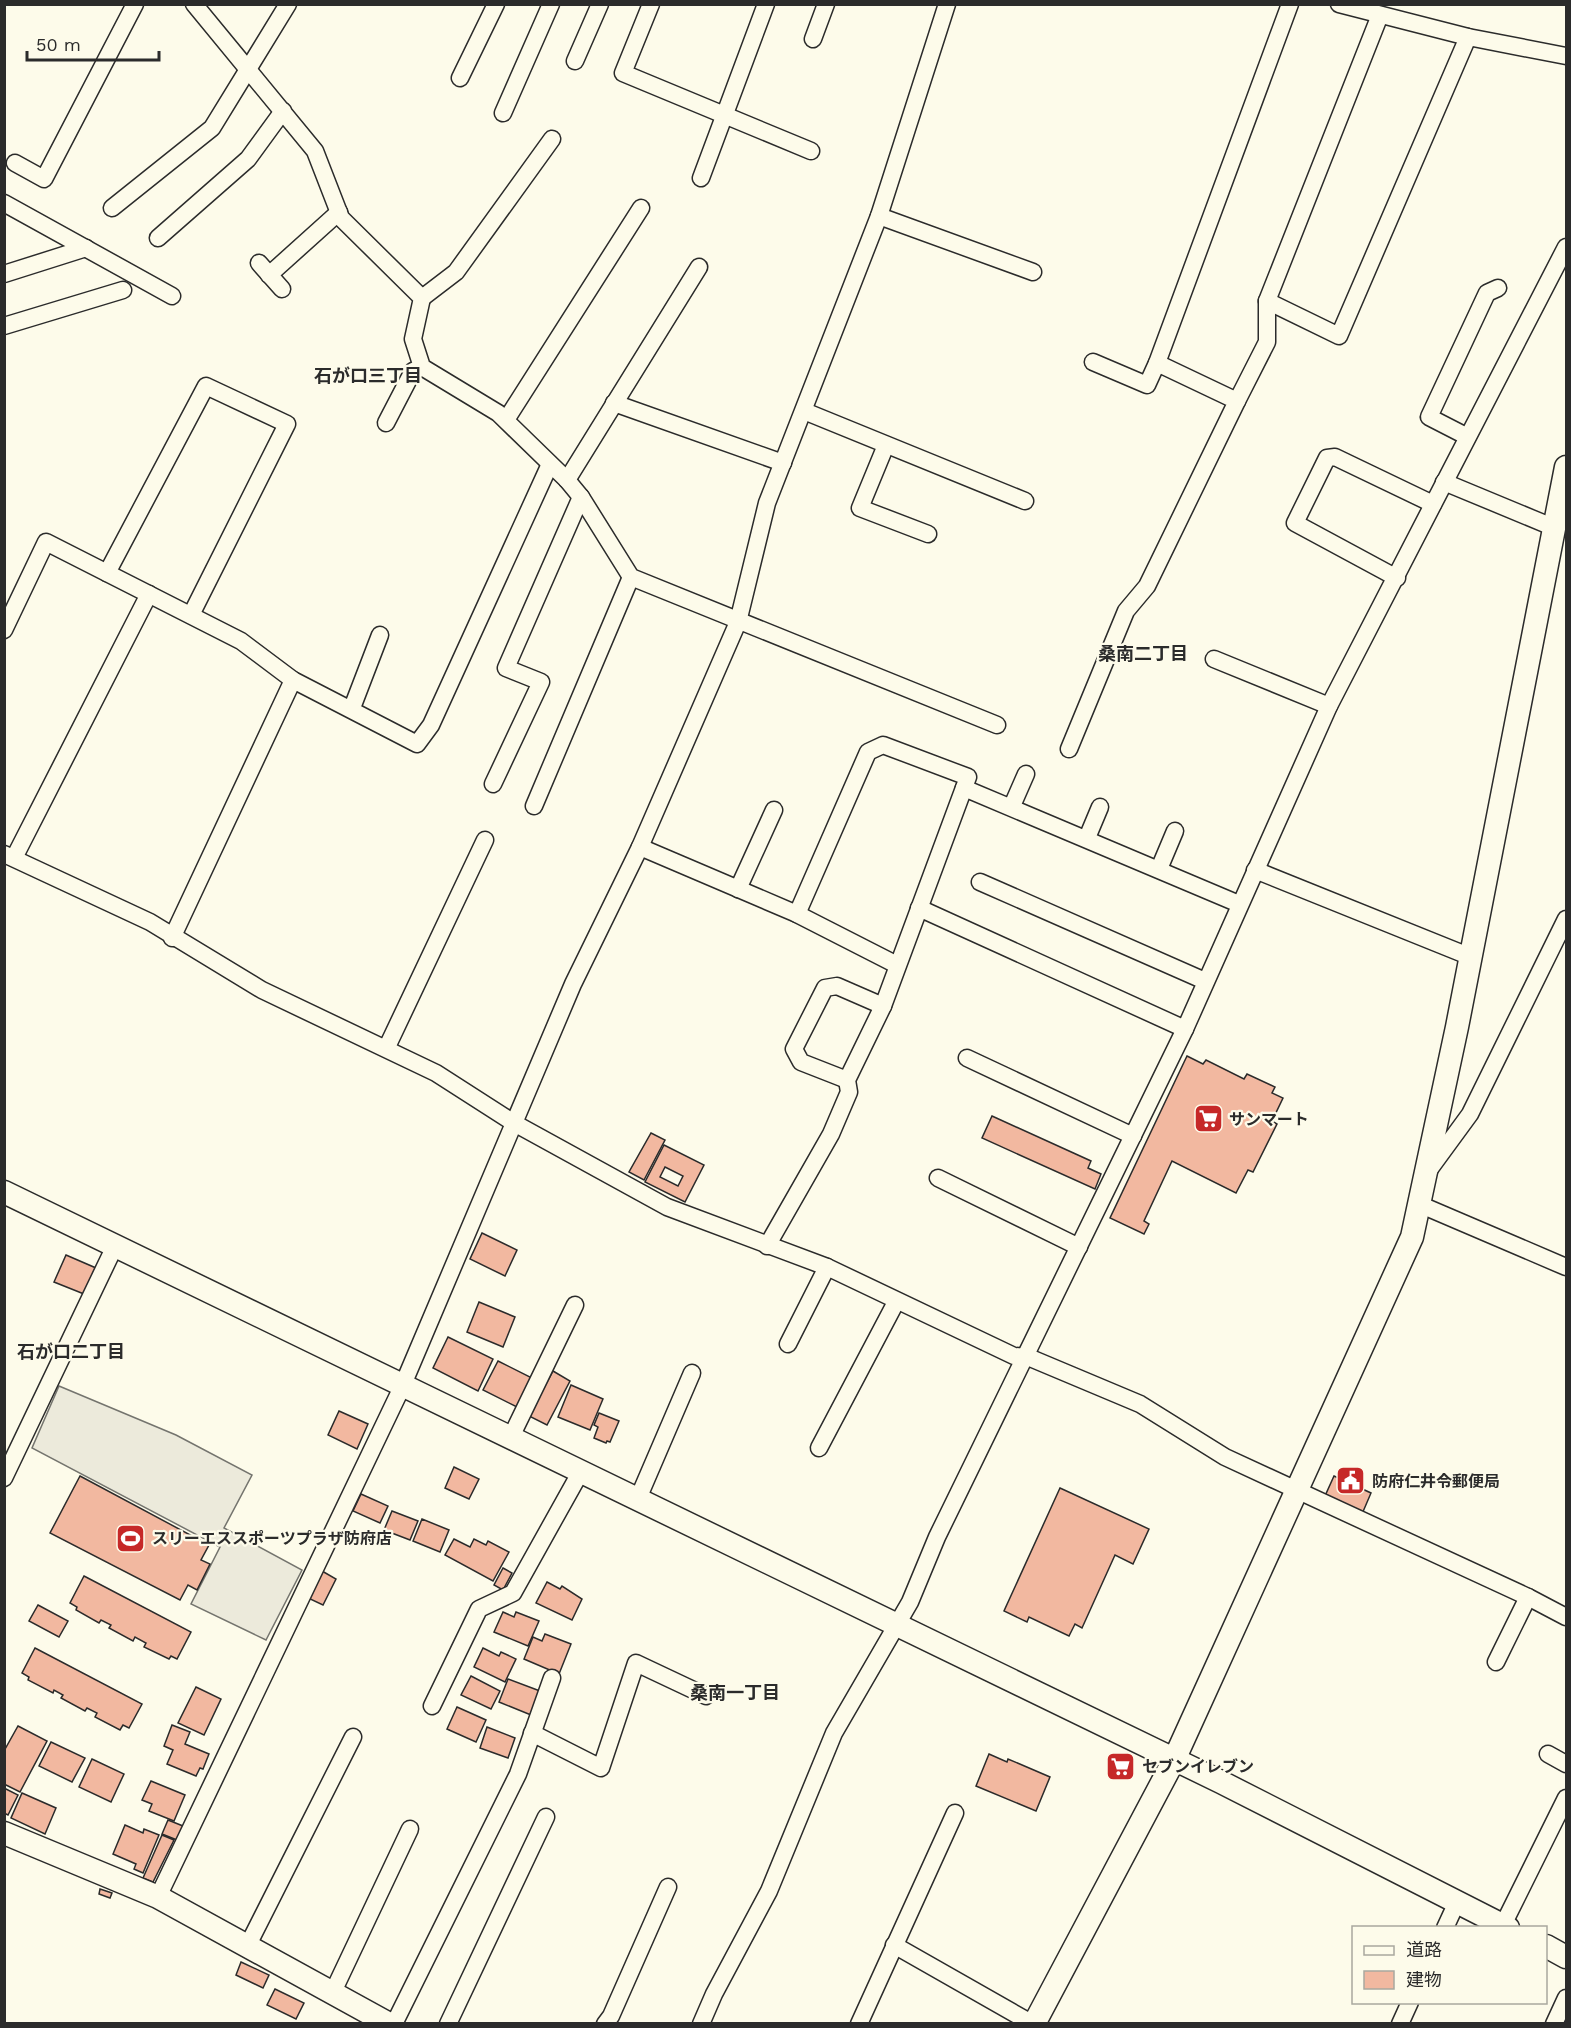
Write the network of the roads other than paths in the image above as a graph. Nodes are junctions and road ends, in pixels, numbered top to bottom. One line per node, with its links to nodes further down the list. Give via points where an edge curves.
1 (135, 4): 25 (street, via 44,179)
2 (194, 4): 18 (street)
3 (288, 4): 18 (street)
4 (496, 4): 19 (street)
5 (550, 4): 21 (street)
6 (600, 4): 17 (street)
7 (651, 4): 22 (street, via 623,73)
8 (766, 4): 22 (street)
9 (826, 4): 15 (street)
10 (947, 4): 31 (street)
11 (1290, 4): 46 (street)
12 (1339, 4): 13 (street)
13 (1371, 10): 14 (street); 43 (street)
14 (1468, 37): 16 (street); 43 (street, via 1339,336)
15 (813, 39)
16 (1566, 56)
17 (575, 62)
18 (250, 70): 20 (street); 28 (street, via 212,128)
19 (460, 78)
20 (283, 111): 30 (street, via 315,151); 32 (street, via 248,159)
21 (503, 113)
22 (725, 113): 24 (street); 26 (street)
23 (552, 139): 42 (street, via 456,272)
24 (811, 150)
25 (15, 163)
26 (701, 178)
27 (4, 203): 34 (street)
28 (112, 208)
29 (642, 208): 51 (street)
30 (339, 212): 39 (street, via 264,269); 42 (street)
31 (879, 216): 36 (street); 50 (street)
32 (158, 238)
33 (1566, 247): 53 (street)
34 (86, 248): 37 (street); 41 (street)
35 (699, 267): 49 (street)
36 (1033, 272)
37 (4, 274)
38 (1498, 288): 53 (street, via 1487,293 1429,417)
39 (282, 289)
40 (123, 290): 44 (street)
41 (172, 296)
42 (422, 298): 47 (street, via 413,339)
43 (1267, 301): 48 (street, via 1267,342)
44 (4, 326)
45 (1093, 362): 46 (street, via 1147,385)
46 (1157, 363): 48 (street)
47 (422, 367): 51 (street); 52 (street, via 413,370)
48 (1237, 401): 78 (street, via 1147,586 1126,611)
49 (614, 403): 55 (street); 58 (street)
50 (804, 411): 54 (street); 55 (street)
51 (506, 420): 56 (street)
52 (386, 423)
53 (1466, 436): 59 (street)
54 (886, 445): 61 (street); 64 (street, via 860,508)
55 (783, 463): 70 (street, via 767,503)
56 (550, 464): 58 (street); 76 (street, via 431,725 417,744)
57 (1566, 467): 63 (street)
58 (567, 480): 60 (street)
59 (1444, 482): 62 (street); 63 (street)
60 (581, 497): 66 (street); 80 (street, via 506,668 541,682)
61 (1024, 501)
62 (1433, 504): 67 (street); 67 (street, via 1335,457 1327,458 1295,523)
63 (1555, 528): 100 (street)
64 (928, 534)
65 (107, 573): 68 (street); 69 (street, via 206,386 287,424); 71 (street, via 46,542)
66 (630, 578): 70 (street); 82 (street)
67 (1397, 578): 75 (street)
68 (148, 594): 69 (street); 90 (street)
69 (190, 615): 74 (street, via 241,641)
70 (738, 622): 77 (street); 89 (street)
71 (4, 630)
72 (380, 635): 76 (street)
73 (1214, 658): 75 (street)
74 (293, 680): 76 (street); 99 (street)
75 (1329, 706): 92 (street)
76 (351, 708)
77 (997, 725)
78 (1069, 749)
79 (1026, 774): 83 (street)
80 (493, 784)
81 (964, 788): 83 (street); 96 (street); 97 (street, via 968,777 958,773 883,746 868,752)
82 (534, 806)
83 (1012, 806): 87 (street)
84 (1100, 807): 87 (street)
85 (774, 810): 94 (street)
86 (1175, 831): 91 (street)
87 (1087, 838): 91 (street)
88 (486, 840): 105 (street)
89 (640, 847): 94 (street); 108 (street, via 573,984)
90 (9, 856): 99 (street, via 150,922)
91 (1159, 869): 95 (street)
92 (1255, 870): 95 (street); 100 (street)
93 (980, 882): 102 (street)
94 (738, 889): 97 (street)
95 (1239, 904): 102 (street)
96 (919, 908): 101 (street); 104 (street)
97 (797, 914): 101 (street)
98 (1566, 920): 110 (street, via 1470,1114)
99 (172, 938): 105 (street, via 262,990)
100 (1471, 957): 110 (street)
101 (897, 964): 103 (street)
102 (1205, 981): 104 (street)
103 (883, 1006): 107 (street); 107 (street, via 837,986 825,988 794,1049 801,1062)
104 (1185, 1029): 109 (street)
105 (387, 1047): 108 (street)
106 (967, 1058): 109 (street)
107 (847, 1080): 114 (street, via 849,1092 831,1134)
108 (514, 1123): 114 (street, via 667,1207); 124 (street)
109 (1133, 1136): 115 (street)
110 (1428, 1171): 113 (street)
111 (938, 1178): 115 (street)
112 (4, 1192): 116 (street)
113 (1421, 1205): 118 (street); 129 (street, via 1394,1284)
114 (767, 1246): 117 (street)
115 (1079, 1247): 122 (street)
116 (114, 1248): 124 (street); 128 (street)
117 (827, 1267): 119 (street); 121 (street)
118 (1566, 1267)
119 (896, 1302): 122 (street, via 1014,1356); 126 (street)
120 (574, 1305): 125 (street)
121 (788, 1344)
122 (1028, 1357): 129 (street, via 1140,1404 1225,1457); 133 (street)
123 (692, 1373): 130 (street)
124 (402, 1387): 125 (street); 149 (street)
125 (510, 1439): 127 (street)
126 (819, 1449)
127 (580, 1473): 130 (street); 137 (street, via 513,1593 479,1609)
128 (4, 1478)
129 (1298, 1490): 131 (street); 141 (street)
130 (637, 1501): 133 (street)
131 (1528, 1597): 132 (street); 134 (street)
132 (1566, 1617)
133 (897, 1626): 141 (street); 164 (street, via 834,1733 769,1891)
134 (1496, 1662)
135 (552, 1678): 138 (street)
136 (706, 1696): 138 (street, via 636,1663 601,1768)
137 (432, 1706)
138 (532, 1733): 161 (street, via 518,1774)
139 (353, 1737): 154 (street)
140 (1548, 1754): 142 (street)
141 (1174, 1760): 150 (street); 166 (street)
142 (1566, 1764)
143 (1566, 1798): 152 (street)
144 (955, 1813): 153 (street)
145 (546, 1817): 162 (street)
146 (410, 1829): 157 (street)
147 (4, 1833): 149 (street)
148 (668, 1887): 163 (street)
149 (158, 1897): 154 (street)
150 (1457, 1902): 151 (street); 152 (street)
151 (1446, 1926)
152 (1506, 1926)
153 (894, 1945): 165 (street); 166 (street)
154 (247, 1947): 157 (street)
155 (1547, 1947): 156 (street)
156 (1566, 1957)
157 (332, 1994): 160 (street)
158 (1566, 1998): 168 (street)
159 (1409, 2004): 167 (street)
160 (389, 2024)
161 (394, 2024)
162 (448, 2024)
163 (605, 2024)
164 (701, 2024)
165 (859, 2024)
166 (1034, 2024)
167 (1400, 2024)
168 (1554, 2024)

